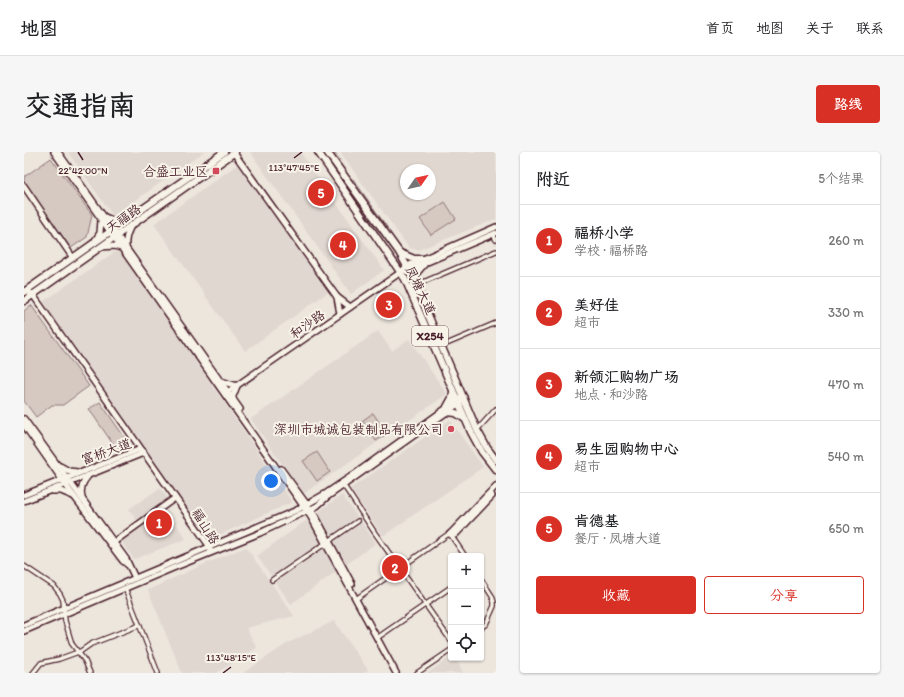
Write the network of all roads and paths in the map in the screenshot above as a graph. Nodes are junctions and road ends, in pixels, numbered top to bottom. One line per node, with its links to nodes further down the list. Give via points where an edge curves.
1 (54, 152): 8 (street)
2 (58, 152): 8 (street)
3 (224, 152): 9 (main road, 天福路)
4 (235, 152): 10 (main road, 天福路); 28 (street)
5 (318, 152): 24 (main road, 凤塘大道)
6 (327, 152): 20 (main road, 凤塘大道)
7 (24, 186): 21 (street)
8 (102, 218): 9 (street); 12 (street); 16 (street, via 100,233)
9 (127, 220): 12 (main road, 天福路)
10 (131, 226): 14 (main road, 天福路); 18 (street, via 126,235)
11 (496, 227): 22 (street, 和沙路)
12 (111, 231): 14 (street); 16 (main road, 天福路)
13 (495, 233): 15 (street); 22 (street, 和沙路)
14 (116, 237): 17 (main road, 天福路); 18 (street)
15 (496, 240)
16 (94, 243): 21 (main road, 天福路)
17 (100, 248): 18 (street, via 114,246); 27 (main road, 天福路)
18 (124, 249): 34 (street); 37 (street)
19 (496, 251): 25 (street)
20 (399, 252): 22 (main road); 23 (main road, 凤塘大道)
21 (73, 258): 26 (main road, 天福路)
22 (423, 262): 23 (street, 和沙路); 25 (main road, via 416,276)
23 (408, 268): 24 (street, 和沙路); 25 (main road, 凤塘大道 / X254)
24 (401, 272): 30 (street, 和沙路); 36 (main road, 凤塘大道 / X254, via 409,285)
25 (418, 284): 33 (main road, 凤塘大道 / X254)
26 (26, 291): 27 (street, 福山路)
27 (32, 296): 29 (main road, 天福路); 47 (street, 福山路)
28 (337, 297): 30 (street); 31 (street)
29 (24, 301)
30 (350, 307): 31 (street, 和沙路)
31 (340, 314): 35 (street, 和沙路)
32 (496, 323): 33 (street)
33 (442, 346): 38 (main road, 凤塘大道 / X254)
34 (220, 380): 35 (street); 37 (street)
35 (236, 386): 37 (street, 和沙路); 39 (street)
36 (452, 388): 40 (main road, 凤塘大道 / X254); 42 (main road, via 452,398)
37 (226, 393): 39 (street); 64 (street)
38 (465, 399): 40 (street); 46 (main road, 凤塘大道)
39 (233, 400): 64 (street)
40 (458, 402): 42 (street); 44 (main road, 凤塘大道)
41 (496, 409): 46 (street)
42 (447, 410): 44 (main road); 54 (street); 64 (street)
43 (24, 419): 49 (street)
44 (466, 420): 50 (main road, 凤塘大道, via 478,445)
45 (24, 425): 53 (street)
46 (477, 430): 48 (main road, 凤塘大道)
47 (140, 452): 51 (street, 富桥大道); 52 (street, 富桥大道); 61 (street, 福山路)
48 (496, 460)
49 (56, 463): 51 (street, via 69,471); 53 (street)
50 (496, 470)
51 (81, 472): 53 (street, 富桥大道)
52 (93, 474): 53 (street, 富桥大道); 63 (street, via 82,484)
53 (66, 481): 56 (street, 富桥大道); 58 (street, 富桥大道); 60 (street); 63 (street)
54 (343, 486): 65 (street); 75 (street)
55 (496, 486): 67 (street)
56 (48, 491): 59 (street, 富桥大道); 60 (street, via 61,491)
57 (496, 491): 67 (street, via 455,535)
58 (26, 494): 59 (street)
59 (31, 498): 62 (street, 富桥大道)
60 (76, 498): 73 (street)
61 (174, 499): 68 (street); 70 (street, 福山路)
62 (24, 501)
63 (84, 502): 68 (street)
64 (305, 506): 65 (street); 70 (street)
65 (309, 510): 69 (street); 71 (street)
66 (358, 521): 69 (street)
67 (450, 534): 72 (street); 75 (street)
68 (114, 542): 73 (street)
69 (327, 542): 77 (street); 81 (street)
70 (208, 548): 71 (street, 福山路); 76 (street)
71 (211, 553): 79 (street)
72 (463, 553)
73 (128, 565): 76 (street)
74 (24, 566): 83 (street, via 57,589 63,600)
75 (400, 568): 81 (street); 82 (street)
76 (135, 578): 83 (street)
77 (272, 580)
78 (484, 584): 86 (street, via 492,596 494,606)
79 (125, 588): 83 (street); 85 (street)
80 (448, 589): 82 (street)
81 (357, 598): 88 (street)
82 (426, 605): 88 (street); 89 (street)
83 (63, 611): 84 (street); 87 (street); 90 (street, via 72,644)
84 (24, 625)
85 (140, 625): 90 (street); 94 (street)
86 (484, 626)
87 (24, 631)
88 (379, 637): 95 (street); 96 (street)
89 (448, 637)
90 (77, 652): 92 (street, via 41,663); 93 (street, via 85,661)
91 (448, 652): 97 (street)
92 (33, 673)
93 (90, 673)
94 (158, 673)
95 (396, 673)
96 (400, 673)
97 (417, 673)

